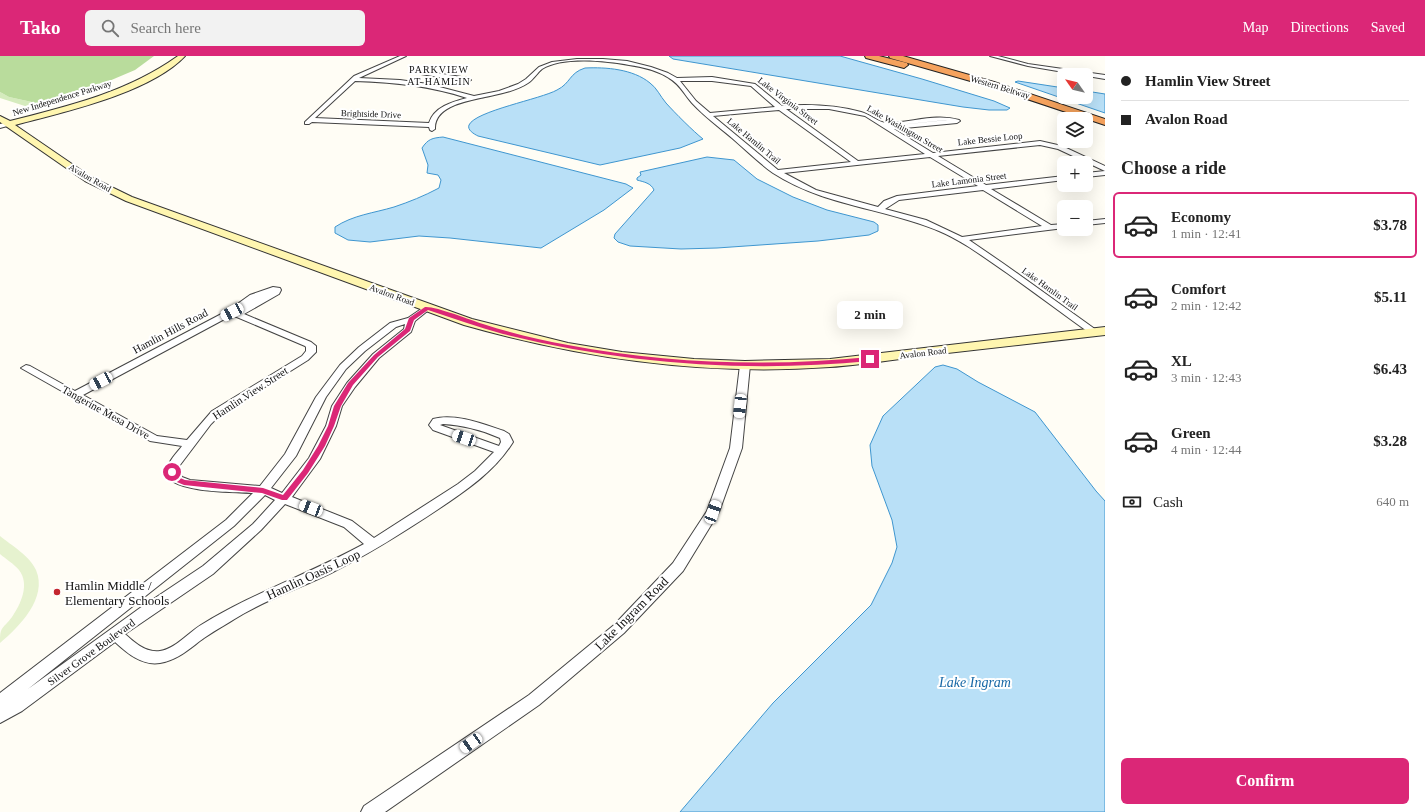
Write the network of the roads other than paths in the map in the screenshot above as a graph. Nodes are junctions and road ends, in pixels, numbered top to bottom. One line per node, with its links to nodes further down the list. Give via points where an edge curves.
1 (169, 56): 21 (main road, New Independence Parkway, via 150,70 98,92)
2 (182, 56): 21 (main road, New Independence Parkway, via 169,67 143,80 94,100)
3 (404, 56): 14 (street)
4 (869, 56): 19 (highway, Western Beltway, via 953,79)
5 (892, 56): 22 (highway, Western Beltway, via 992,84)
6 (992, 56): 8 (street)
7 (579, 58): 16 (street, Lake Hamlin Trail, via 639,65); 17 (street, Lake Hamlin Trail, via 548,65 517,86)
8 (1057, 69)
9 (1093, 72): 11 (street)
10 (423, 73): 15 (street)
11 (1105, 73)
12 (1093, 75): 13 (street)
13 (1105, 77)
14 (354, 79): 17 (street, via 421,83); 24 (street, Brightside Drive, via 309,122)
15 (468, 80)
16 (676, 80): 18 (street, Lake Virginia Street, via 712,79 750,84 756,86 763,95); 20 (street, Lake Hamlin Trail, via 693,101)
17 (473, 98): 24 (street, Lake Hamlin Trail, via 445,109 436,116)
18 (782, 109): 20 (street, Lake Washington Street); 23 (street, Lake Washington Street, via 814,107 844,110 867,115); 28 (street, Lake Virginia Street)
19 (1057, 114)
20 (709, 115): 30 (street, Lake Hamlin Trail)
21 (3, 122): 41 (main road, Avalon Road, via 111,191)
22 (1105, 122)
23 (885, 126): 23 (street, via 957,121 946,118); 27 (street, Lake Washington Street)
24 (432, 127)
25 (1093, 127): 26 (highway)
26 (1105, 132)
27 (933, 155): 28 (street, Lake Bessie Loop); 29 (street, Lake Bessie Loop, via 1047,144 1060,147); 34 (street, Lake Washington Street)
28 (857, 163): 30 (street, Lake Bessie Loop)
29 (1105, 169)
30 (776, 172): 35 (street, Lake Hamlin Trail, via 831,198)
31 (1105, 173): 32 (street)
32 (1093, 174)
33 (1057, 179): 34 (street, Lake Lamonia Street)
34 (984, 187): 35 (street, Lake Lamonia Street, via 897,198 887,202); 39 (street, Lake Washington Street)
35 (880, 210): 40 (street, Lake Hamlin Trail, via 919,220)
36 (1105, 221): 37 (street)
37 (1093, 222)
38 (1057, 227): 39 (street)
39 (1050, 228): 40 (street)
40 (962, 240): 44 (street, Lake Hamlin Trail)
41 (427, 308): 43 (street, Silver Grove Boulevard); 45 (main road, Avalon Road, via 503,332 568,347 622,356)
42 (235, 313): 47 (street, Hamlin Hills Road); 48 (street, Hamlin View Street, via 308,344 311,346 311,352 216,413)
43 (411, 320): 50 (street, Silver Grove Boulevard, via 393,325 343,367 320,397 290,456); 51 (street, Silver Grove Boulevard, via 408,330 376,356 351,384 338,406 321,446)
44 (1101, 331): 45 (main road, Avalon Road, via 838,362)
45 (745, 365): 56 (street, Lake Ingram Road, via 736,448 713,512 678,567 619,629 534,700)
46 (26, 368): 47 (street, Tangerine Mesa Drive)
47 (75, 395): 48 (street, Tangerine Mesa Drive, via 154,439)
48 (190, 444): 50 (street, Hamlin View Street, via 173,466 173,475 177,479 190,484)
49 (502, 451): 49 (street, via 440,430 435,424 440,420 447,420 499,433 505,436 507,441); 52 (street, Hamlin Oasis Loop, via 464,487)
50 (263, 490): 51 (street, Hamlin View Street); 54 (street, Silver Grove Boulevard, via 209,541)
51 (285, 498): 52 (street, Hamlin View Street, via 348,524); 53 (street, Silver Grove Boulevard, via 258,527 222,559)
52 (374, 545): 53 (street, Hamlin Oasis Loop, via 237,611 165,656 146,656)
53 (115, 634): 55 (street, Silver Grove Boulevard)
54 (0, 702)
55 (0, 716)
56 (370, 812)

